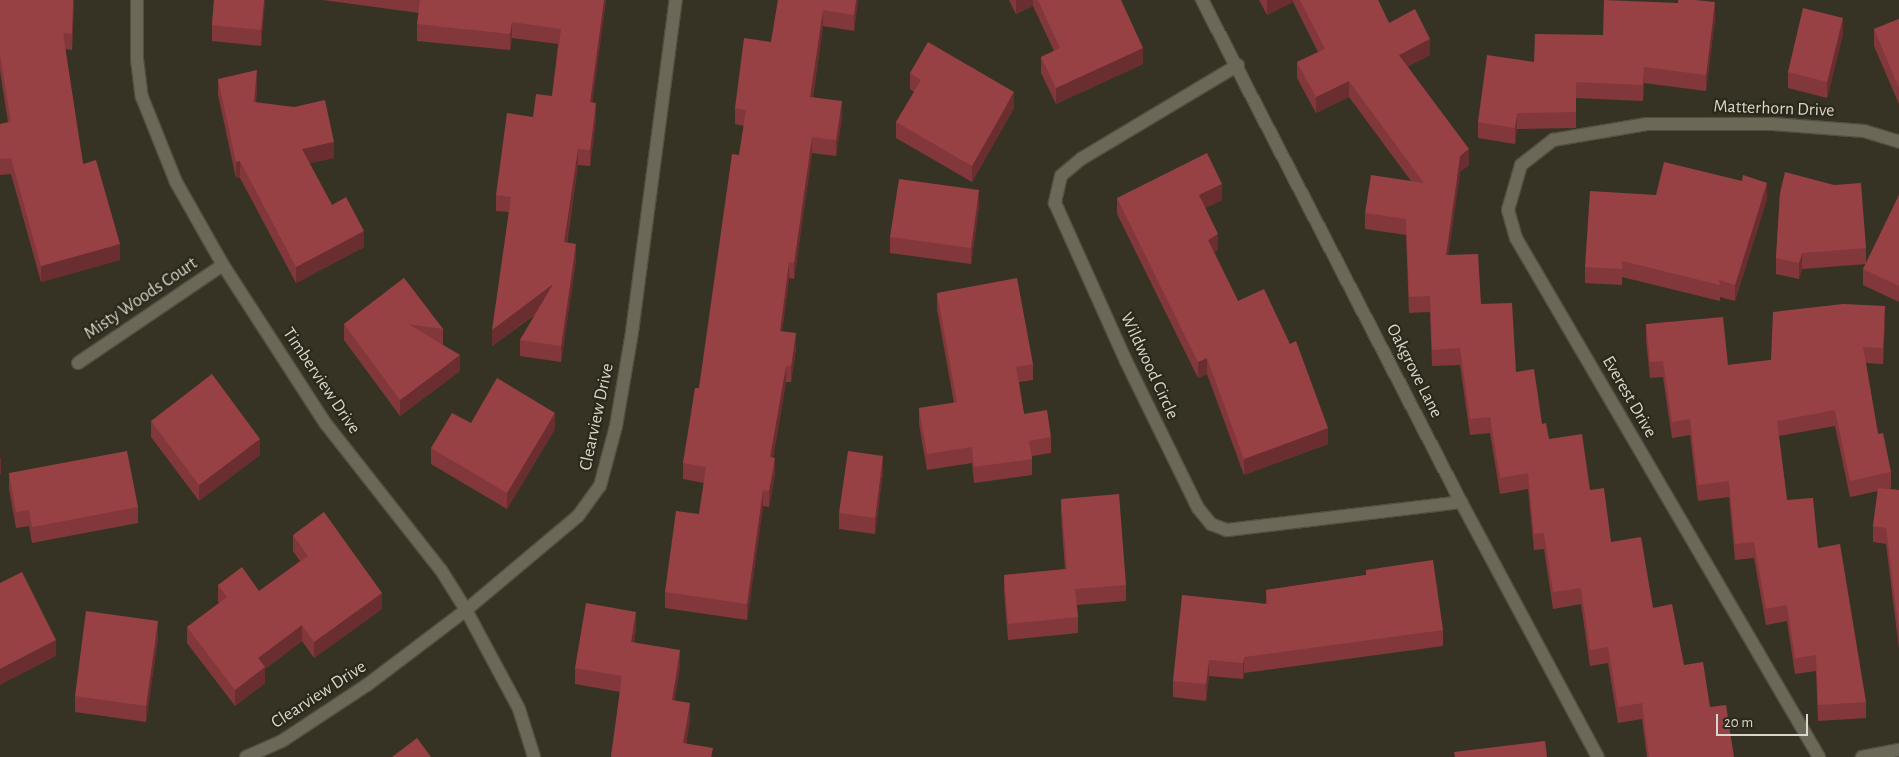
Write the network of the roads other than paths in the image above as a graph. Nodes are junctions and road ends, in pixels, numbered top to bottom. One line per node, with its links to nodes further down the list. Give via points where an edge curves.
1 (137, 0): 7 (street, Timberview Drive, via 137,60 142,97 176,182)
2 (676, 0): 10 (street, Clearview Drive, via 632,332 616,426 600,486 578,516)
3 (1202, 0): 4 (street, Oakgrove Lane)
4 (1238, 65): 9 (street, Oakgrove Lane); 9 (street, Wildwood Circle, via 1081,160 1061,176 1055,203 1126,361 1198,508 1211,524 1227,530)
5 (1647, 124): 6 (street, Matterhorn Drive, via 1773,124 1864,131); 15 (street, Everest Drive, via 1553,140 1535,151 1520,165 1508,210 1516,238)
6 (1899, 142)
7 (223, 265): 8 (street, Misty Woods Court); 10 (street, Timberview Drive, via 326,424 441,570)
8 (78, 363)
9 (1461, 502): 14 (street, Oakgrove Lane)
10 (466, 610): 12 (street, Clearview Drive, via 367,685 282,741); 13 (street, Timberview Drive, via 519,709)
11 (1899, 750): 16 (street)
12 (246, 757)
13 (534, 757)
14 (1598, 757)
15 (1819, 757)
16 (1862, 757)

